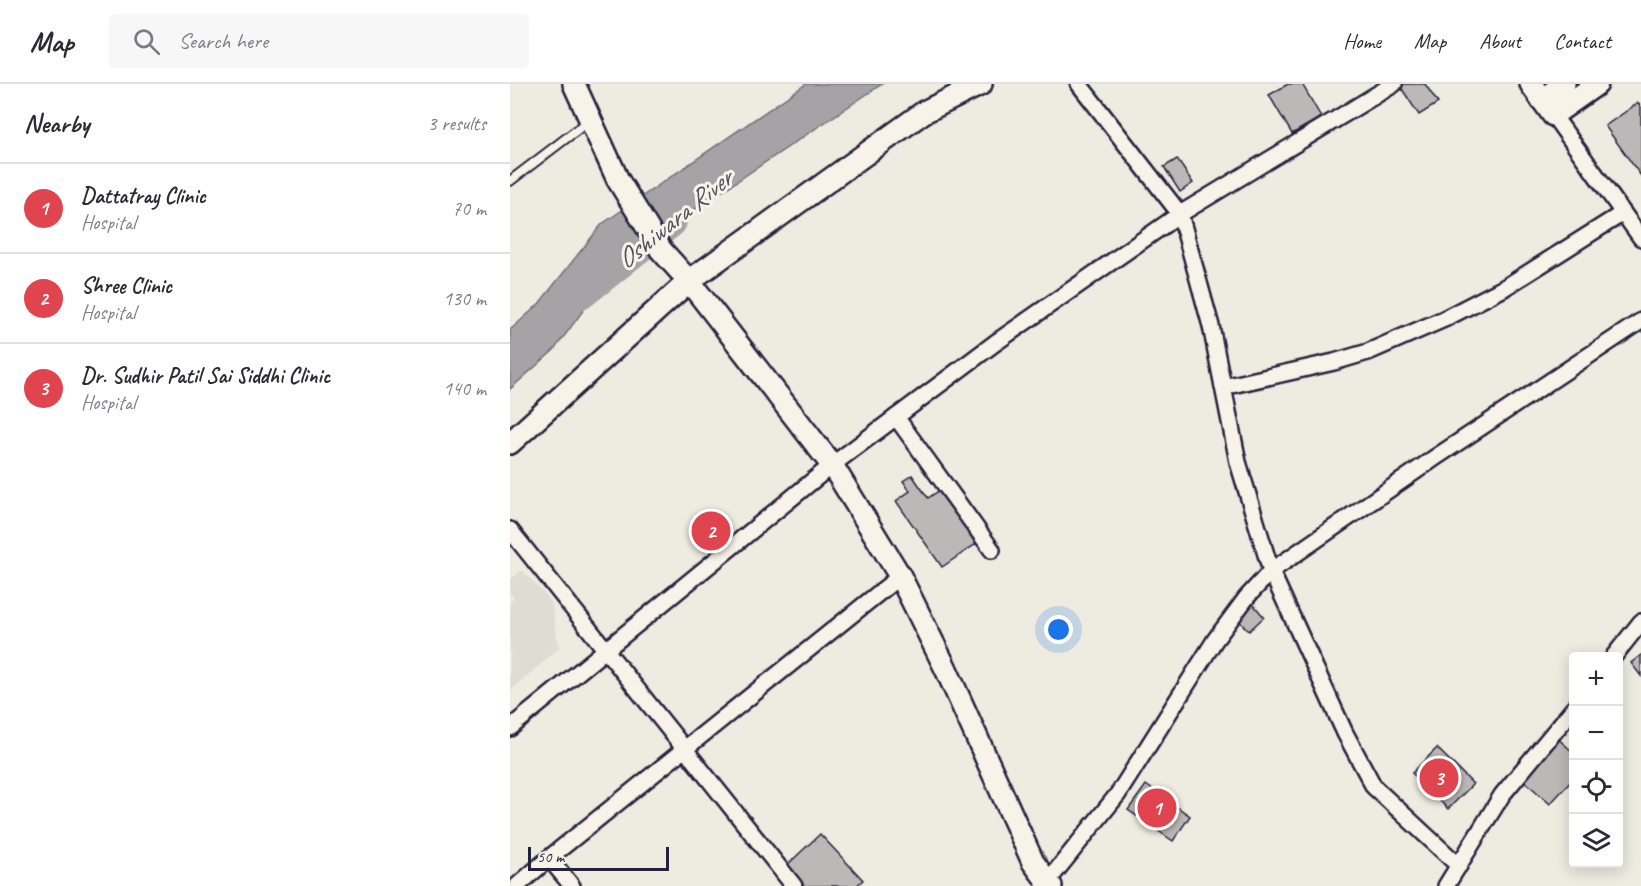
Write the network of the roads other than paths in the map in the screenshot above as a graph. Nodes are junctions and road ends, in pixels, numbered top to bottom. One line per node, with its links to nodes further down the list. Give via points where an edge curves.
1 (574, 84): 8 (street)
2 (981, 84): 13 (street, via 924,112)
3 (1079, 84): 11 (street)
4 (1394, 84): 11 (street)
5 (1564, 84): 7 (street)
6 (1597, 84): 7 (street)
7 (1542, 100): 10 (street)
8 (591, 120): 9 (lane); 13 (street, via 618,180 661,250)
9 (510, 181)
10 (1623, 213): 12 (street); 15 (street, via 1504,288 1444,319 1368,352)
11 (1180, 214): 15 (street, via 1211,326); 16 (street)
12 (1641, 238)
13 (689, 281): 17 (street); 18 (street)
14 (1641, 321): 21 (street)
15 (1223, 387): 21 (street, via 1238,462)
16 (896, 417): 18 (street); 20 (street)
17 (510, 443)
18 (831, 465): 22 (street); 24 (street)
19 (510, 530): 24 (street)
20 (992, 549)
21 (1271, 571): 30 (street, via 1374,787); 31 (street, via 1215,639 1118,794)
22 (900, 576): 28 (street); 31 (street, via 1033,862)
23 (1641, 622): 25 (street)
24 (604, 650): 27 (street); 28 (street)
25 (1618, 652)
26 (1569, 714): 30 (street, via 1502,795)
27 (510, 728)
28 (684, 750): 29 (street); 34 (street)
29 (549, 858): 32 (street); 33 (street)
30 (1458, 866): 35 (street)
31 (1048, 884)
32 (517, 886)
33 (572, 886)
34 (794, 886)
35 (1446, 886)

